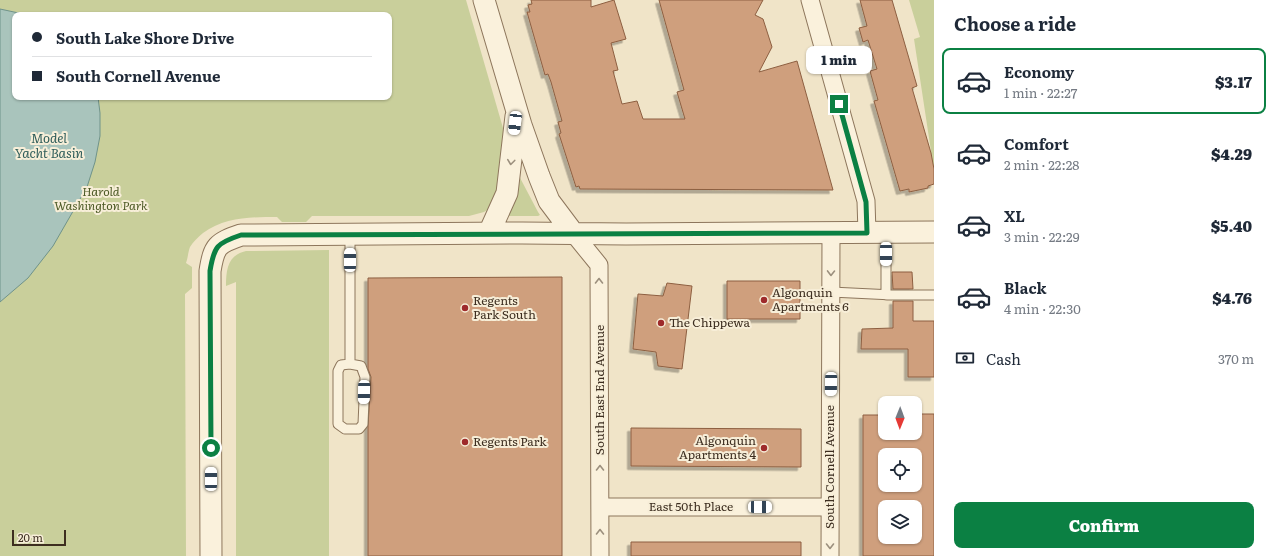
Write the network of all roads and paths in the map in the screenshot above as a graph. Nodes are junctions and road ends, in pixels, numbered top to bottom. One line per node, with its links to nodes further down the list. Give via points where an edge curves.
1 (484, 0): 3 (street)
2 (810, 0): 7 (street)
3 (517, 109): 5 (street, one-way to 5, via 507,193); 6 (street, via 548,201)
4 (934, 232): 7 (street)
5 (489, 233): 6 (street); 9 (street)
6 (573, 233): 8 (street); 14 (street, South East End Avenue, one-way to 6, via 599,265)
7 (876, 233): 8 (street); 12 (lane)
8 (831, 234): 10 (street, South Cornell Avenue, one-way to 10)
9 (350, 235): 13 (lane); 16 (street, via 241,235 228,239 213,254 210,271)
10 (831, 292): 12 (lane); 15 (street, South Cornell Avenue)
11 (934, 294): 12 (lane)
12 (886, 295)
13 (350, 364): 13 (lane, via 341,365 338,371 338,424 345,429 359,429 363,424 365,376 361,366)
14 (600, 507): 15 (street, East 50th Place); 17 (street, South East End Avenue, one-way to 14)
15 (830, 507): 18 (street, South Cornell Avenue, one-way to 18)
16 (211, 556)
17 (600, 556)
18 (830, 556)

